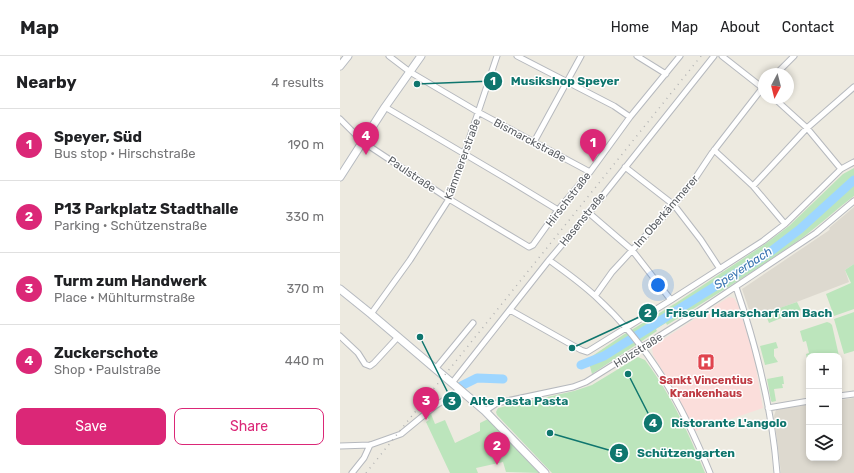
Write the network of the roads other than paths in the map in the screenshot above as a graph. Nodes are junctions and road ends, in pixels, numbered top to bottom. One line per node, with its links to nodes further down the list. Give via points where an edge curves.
1 (348, 56): 12 (main road)
2 (389, 56): 14 (street, Bismarckstraße)
3 (421, 56): 14 (main road)
4 (497, 56): 22 (street, Kämmererstraße)
5 (517, 56): 16 (street)
6 (581, 56): 16 (street)
7 (637, 56): 15 (street)
8 (680, 56): 15 (street, Hirschstraße)
9 (714, 56): 31 (street, Hasenstraße)
10 (722, 56): 17 (street)
11 (790, 57): 13 (street)
12 (340, 66)
13 (781, 68)
14 (410, 72): 21 (main road); 22 (street, Bismarckstraße)
15 (666, 74): 23 (street, Hirschstraße)
16 (568, 82): 23 (street); 27 (street)
17 (758, 83)
18 (854, 87): 25 (street)
19 (758, 95): 28 (street, Im Oberkämmerer)
20 (781, 104): 25 (street)
21 (385, 107): 26 (main road); 29 (street)
22 (478, 112): 27 (street, Bismarckstraße); 29 (street, Kämmererstraße)
23 (630, 117): 33 (street, Hirschstraße)
24 (340, 119): 26 (street, Paulstraße)
25 (807, 128): 32 (street); 35 (street)
26 (363, 142): 34 (main road); 36 (street, Paulstraße)
27 (534, 142): 33 (street, Bismarckstraße)
28 (714, 150): 35 (street); 38 (street, Im Oberkämmerer)
29 (465, 154): 36 (street, Kämmererstraße); 39 (street)
30 (854, 162): 32 (street)
31 (625, 166): 38 (street); 40 (street, Hasenstraße)
32 (841, 169): 41 (street)
33 (590, 172): 39 (street, Hirschstraße)
34 (340, 177)
35 (752, 186): 41 (street)
36 (449, 198): 42 (street, Paulstraße); 51 (street, Kämmererstraße, via 410,260)
37 (854, 201): 46 (street, Holzstraße, via 816,233)
38 (674, 205): 43 (street, Im Oberkämmerer); 45 (street, via 702,240)
39 (558, 210): 42 (street, Hirschstraße)
40 (589, 213): 43 (street); 44 (street, Hasenstraße)
41 (785, 224): 45 (street)
42 (529, 247)
43 (632, 250): 48 (street, Im Oberkämmerer); 49 (street)
44 (549, 260): 48 (street); 50 (street, Hasenstraße)
45 (720, 269): 49 (street)
46 (736, 287): 56 (street, Holzstraße); 63 (street, via 754,341)
47 (340, 289): 51 (main road)
48 (595, 296): 53 (street)
49 (671, 300): 53 (street)
50 (510, 310): 53 (street, via 584,352); 58 (street, Hasenstraße)
51 (371, 314): 55 (main road)
52 (473, 323): 57 (street)
53 (626, 328): 56 (street)
54 (340, 336): 55 (street, via 358,353 365,364 370,366)
55 (398, 337): 57 (main road)
56 (642, 348): 64 (street, Holzstraße, via 580,385 497,403); 69 (street, via 684,413)
57 (436, 368): 58 (main road)
58 (452, 383): 59 (main road)
59 (460, 390): 64 (main road); 65 (street, via 430,410 405,432)
60 (854, 394): 61 (street)
61 (842, 396)
62 (806, 402): 63 (street)
63 (768, 408): 70 (street)
64 (485, 411): 68 (main road)
65 (370, 445): 66 (street); 67 (street)
66 (340, 446)
67 (352, 473)
68 (545, 473)
69 (710, 473)
70 (777, 473)

